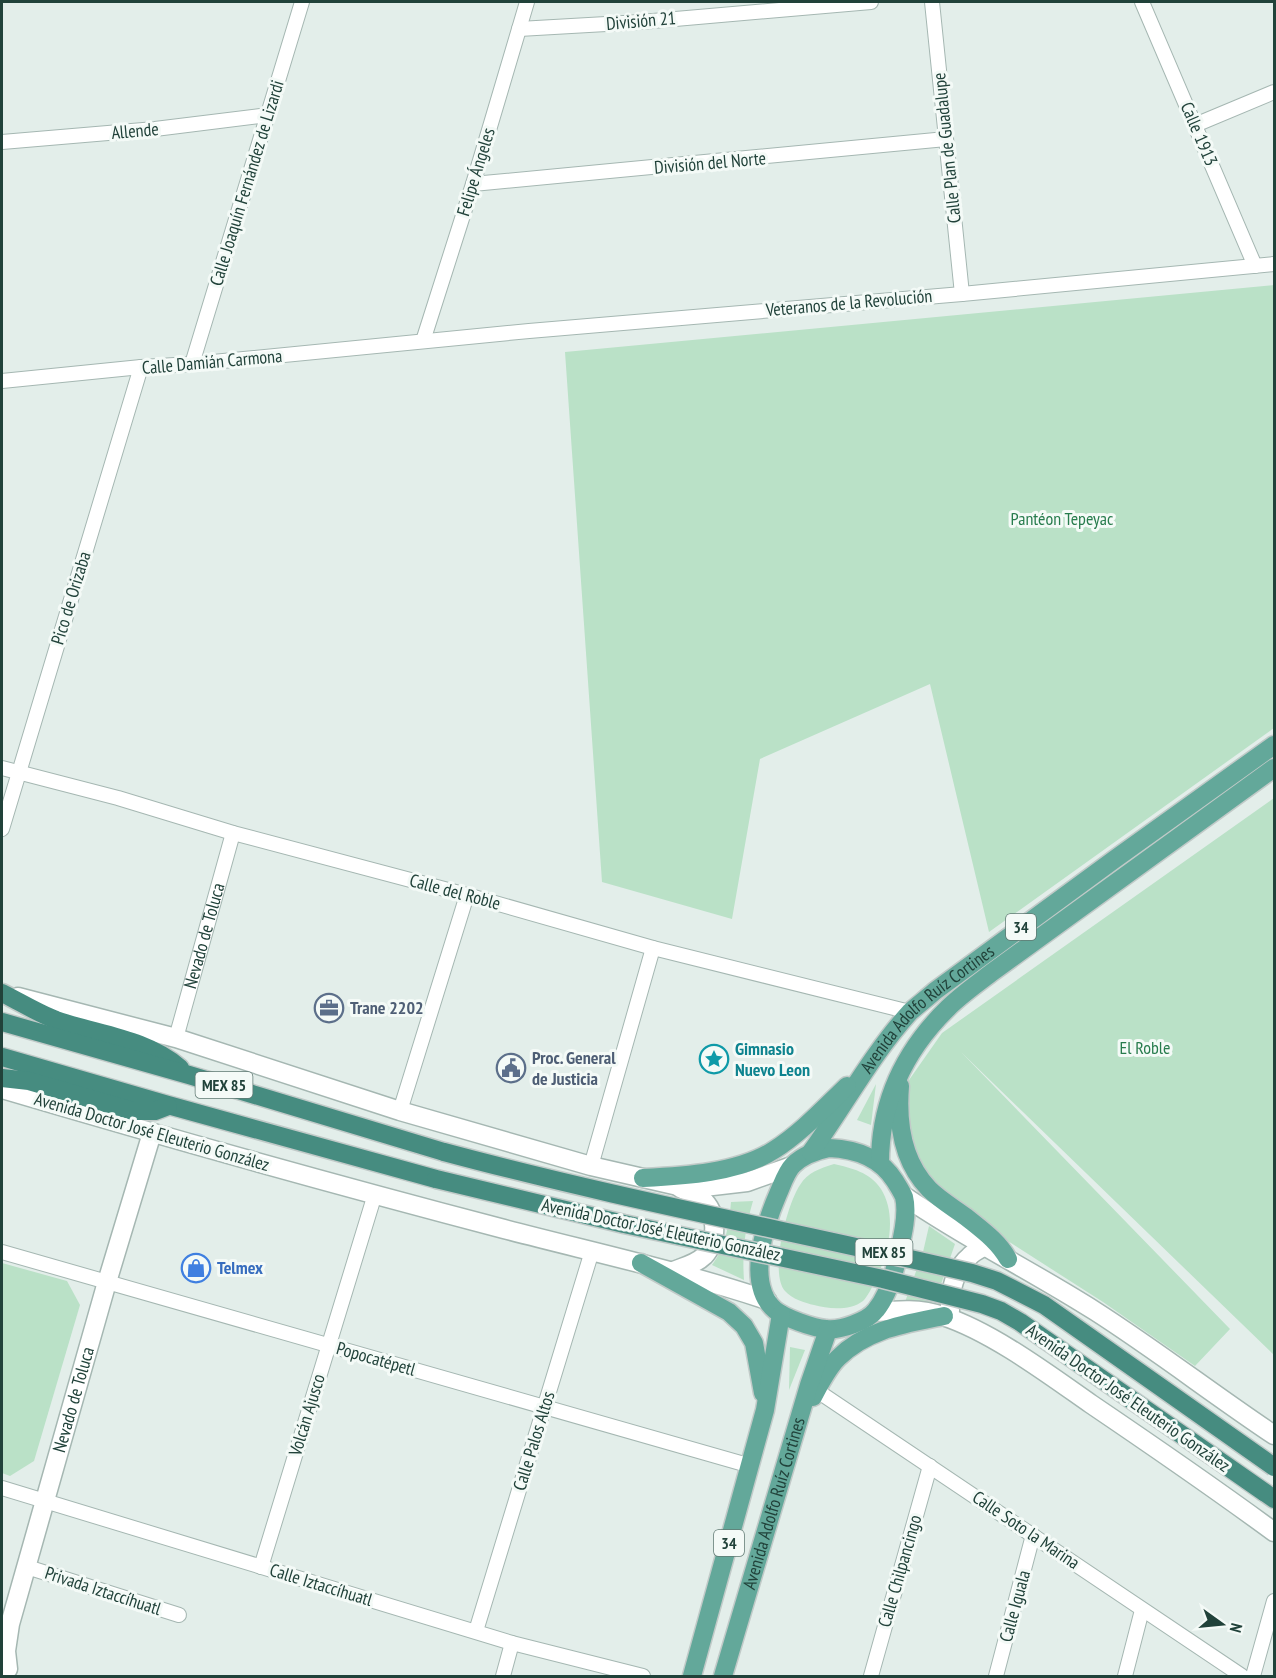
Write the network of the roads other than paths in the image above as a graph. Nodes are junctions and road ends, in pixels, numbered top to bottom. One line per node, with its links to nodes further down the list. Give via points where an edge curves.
1 (302, 2): 8 (street, Calle Joaquín Fernández de Lizardi)
2 (526, 2): 6 (street, Felipe Ángeles)
3 (871, 2): 6 (street, División 21)
4 (932, 2): 10 (street, Calle Plan de Guadalupe)
5 (1142, 2): 9 (street, Calle 1913)
6 (519, 30): 12 (street, Felipe Ángeles)
7 (1275, 92): 9 (street)
8 (268, 115): 11 (street, Allende); 17 (street, Calle Joaquín Fernández de Lizardi)
9 (1195, 125): 14 (street, Calle 1913)
10 (946, 140): 12 (street, División del Norte); 15 (street, Calle Plan de Guadalupe)
11 (2, 142)
12 (473, 184): 16 (street, Felipe Ángeles)
13 (1275, 264): 14 (street, Veteranos de la Revolución)
14 (1255, 266): 15 (street, Veteranos de la Revolución)
15 (962, 294): 16 (street, Veteranos de la Revolución)
16 (423, 341): 17 (street, Calle Damián Carmona)
17 (192, 364): 18 (street, Calle Damián Carmona)
18 (141, 367): 19 (street, Calle Damián Carmona); 23 (street, Pico de Orizaba)
19 (2, 381)
20 (1275, 745): 29 (main road, Avenida Adolfo Ruíz Cortines / 34, via 972,962)
21 (2, 768): 23 (street, Calle del Roble)
22 (1275, 768): 34 (main road, Avenida Adolfo Ruíz Cortines / 34, via 991,973 928,1028)
23 (19, 773): 24 (street, Pico de Orizaba); 25 (street, Calle del Roble)
24 (2, 829)
25 (233, 833): 26 (street, Calle del Roble); 31 (street, Nevado de Toluca)
26 (467, 895): 27 (street, Calle del Roble); 39 (street)
27 (653, 948): 29 (street, Calle del Roble); 43 (street)
28 (2, 993): 31 (street); 35 (highway, via 56,1020 140,1044 173,1061)
29 (910, 1012): 33 (main road, Avenida Adolfo Ruíz Cortines / 34)
30 (2, 1022): 35 (highway, Avenida Doctor José Eleuterio González / MEX 85)
31 (176, 1038): 39 (street)
32 (2, 1057): 38 (highway, Avenida Doctor José Eleuterio González / MEX 85)
33 (870, 1064): 41 (main road, Avenida Adolfo Ruíz Cortines / 34); 45 (main road, via 820,1113 772,1151 739,1165)
34 (902, 1068): 42 (main road, Avenida Adolfo Ruíz Cortines / 34, via 886,1106); 52 (main road, via 898,1112 903,1142 914,1168 930,1189 994,1240)
35 (189, 1075): 68 (highway, Avenida Doctor José Eleuterio González / MEX 85, bridge, via 505,1168 997,1281 1044,1305)
36 (2, 1078): 38 (highway, via 29,1081 133,1111 155,1111)
37 (2, 1089): 40 (street, Avenida Doctor José Eleuterio González)
38 (168, 1105): 70 (highway, Avenida Doctor José Eleuterio González / MEX 85, bridge, via 436,1179 982,1304 1020,1322)
39 (400, 1111): 43 (street)
40 (152, 1133): 47 (street, Avenida Doctor José Eleuterio González); 55 (street, Nevado de Toluca)
41 (811, 1152): 42 (main road, 34, via 847,1149); 44 (main road, 34)
42 (880, 1163): 48 (main road, 34)
43 (591, 1166): 45 (street)
44 (792, 1166): 46 (street, via 747,1182); 56 (main road, 34, via 771,1211 761,1251 760,1275)
45 (643, 1178): 46 (street)
46 (678, 1186): 54 (street, via 708,1206 714,1231 703,1257)
47 (375, 1194): 50 (street, Avenida Doctor José Eleuterio González); 61 (street, Volcán Ajusco)
48 (904, 1196): 49 (street); 57 (main road, via 896,1266)
49 (985, 1246): 52 (street); 59 (street, via 962,1264)
50 (592, 1251): 53 (street, Avenida Doctor José Eleuterio González); 63 (street, Calle Palos Altos)
51 (2, 1252): 55 (street, Popocatépetl)
52 (1008, 1259): 65 (street, via 1098,1313)
53 (641, 1263): 54 (street, Avenida Doctor José Eleuterio González); 64 (main road, via 729,1312 744,1326 754,1343)
54 (673, 1271): 56 (street, Avenida Doctor José Eleuterio González)
55 (107, 1282): 61 (street, Popocatépetl); 71 (street, Nevado de Toluca)
56 (767, 1300): 58 (main road)
57 (875, 1312): 59 (street, via 912,1310); 60 (main road, via 853,1324)
58 (781, 1314): 60 (main road); 64 (main road, Avenida Adolfo Ruíz Cortines / 34)
59 (948, 1318): 62 (main road, via 903,1324 866,1337 838,1358); 72 (street, via 1033,1364)
60 (828, 1330): 62 (main road)
61 (328, 1346): 63 (street, Popocatépetl); 75 (street, Volcán Ajusco)
62 (813, 1387): 67 (street, Calle Soto la Marina); 85 (main road, Avenida Adolfo Ruíz Cortines / 34, via 796,1428)
63 (545, 1407): 66 (street, Popocatépetl); 79 (street, Calle Palos Altos)
64 (765, 1410): 66 (main road, Avenida Adolfo Ruíz Cortines / 34)
65 (1275, 1435)
66 (751, 1466): 84 (main road, Avenida Adolfo Ruíz Cortines / 34)
67 (930, 1466): 73 (street, Calle Soto la Marina); 86 (street, Calle Chilpancingo)
68 (1275, 1467)
69 (2, 1488): 71 (street, Calle Iztaccíhuatl)
70 (1269, 1496)
71 (45, 1500): 74 (street, Nevado de Toluca); 75 (street, Calle Iztaccíhuatl)
72 (1275, 1532)
73 (1033, 1534): 77 (street, Calle Soto la Marina); 87 (street, Calle Iguala)
74 (27, 1567): 78 (street, Privada Iztaccíhuatl); 81 (street, Nevado de Toluca, via 10,1624)
75 (261, 1567): 79 (street, Calle Iztaccíhuatl)
76 (1275, 1601): 90 (street)
77 (1142, 1610): 88 (street); 89 (street, Calle Soto la Marina)
78 (179, 1615)
79 (476, 1631): 80 (street, Calle Iztaccíhuatl)
80 (512, 1642): 82 (street); 83 (street, Calle Iztaccíhuatl)
81 (6, 1672)
82 (503, 1677)
83 (643, 1677)
84 (692, 1677)
85 (723, 1677)
86 (871, 1677)
87 (996, 1677)
88 (1125, 1677)
89 (1242, 1677)
90 (1253, 1677)

